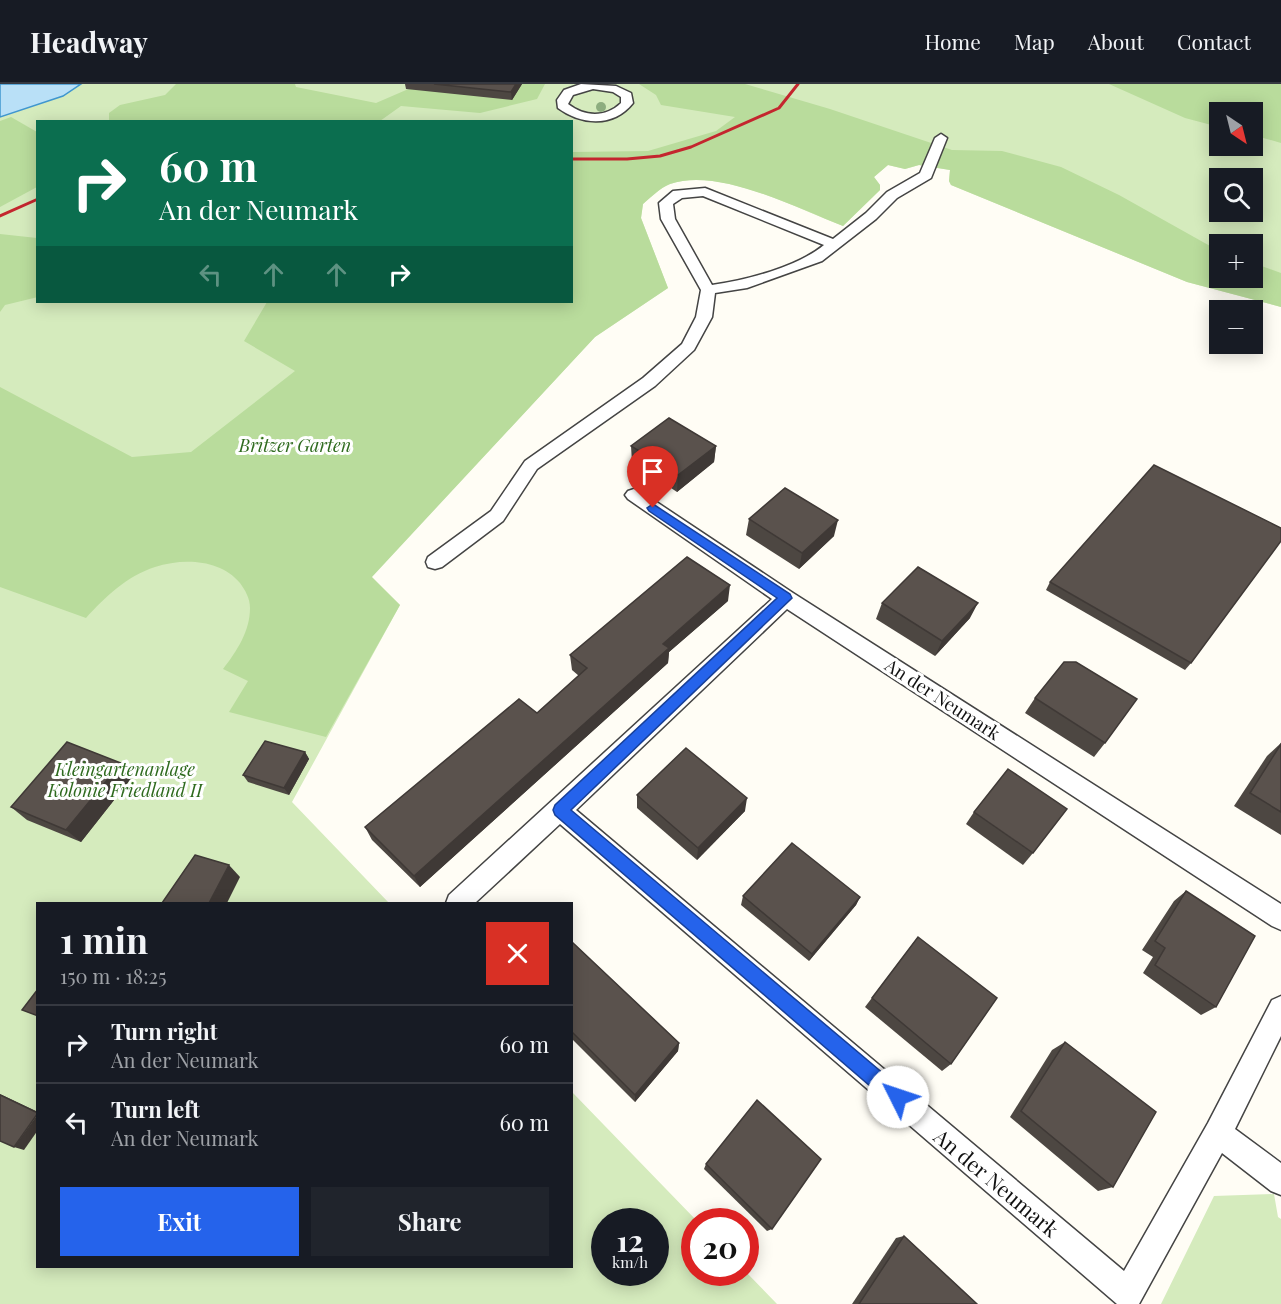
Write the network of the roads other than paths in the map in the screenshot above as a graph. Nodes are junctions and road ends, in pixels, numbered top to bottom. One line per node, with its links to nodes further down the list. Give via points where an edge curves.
1 (628, 97): 1 (lane, via 626,108 604,117 583,117 562,105 566,94 582,87 615,88)
2 (941, 138): 3 (lane, via 926,175 892,195)
3 (836, 245): 4 (lane, via 816,258 773,275); 4 (lane, via 705,192 678,194 666,203 668,219)
4 (708, 290): 6 (lane, via 704,316 688,347 649,382 531,465 496,516)
5 (634, 495): 7 (lane, An der Neumark)
6 (435, 562)
7 (786, 598): 8 (lane); 10 (lane, An der Neumark)
8 (560, 810): 9 (lane); 12 (lane, An der Neumark, via 1128,1294)
9 (459, 902)
10 (1281, 918)
11 (1281, 1009): 12 (lane, An der Neumark)
12 (1218, 1132): 13 (lane)
13 (1281, 1181)

